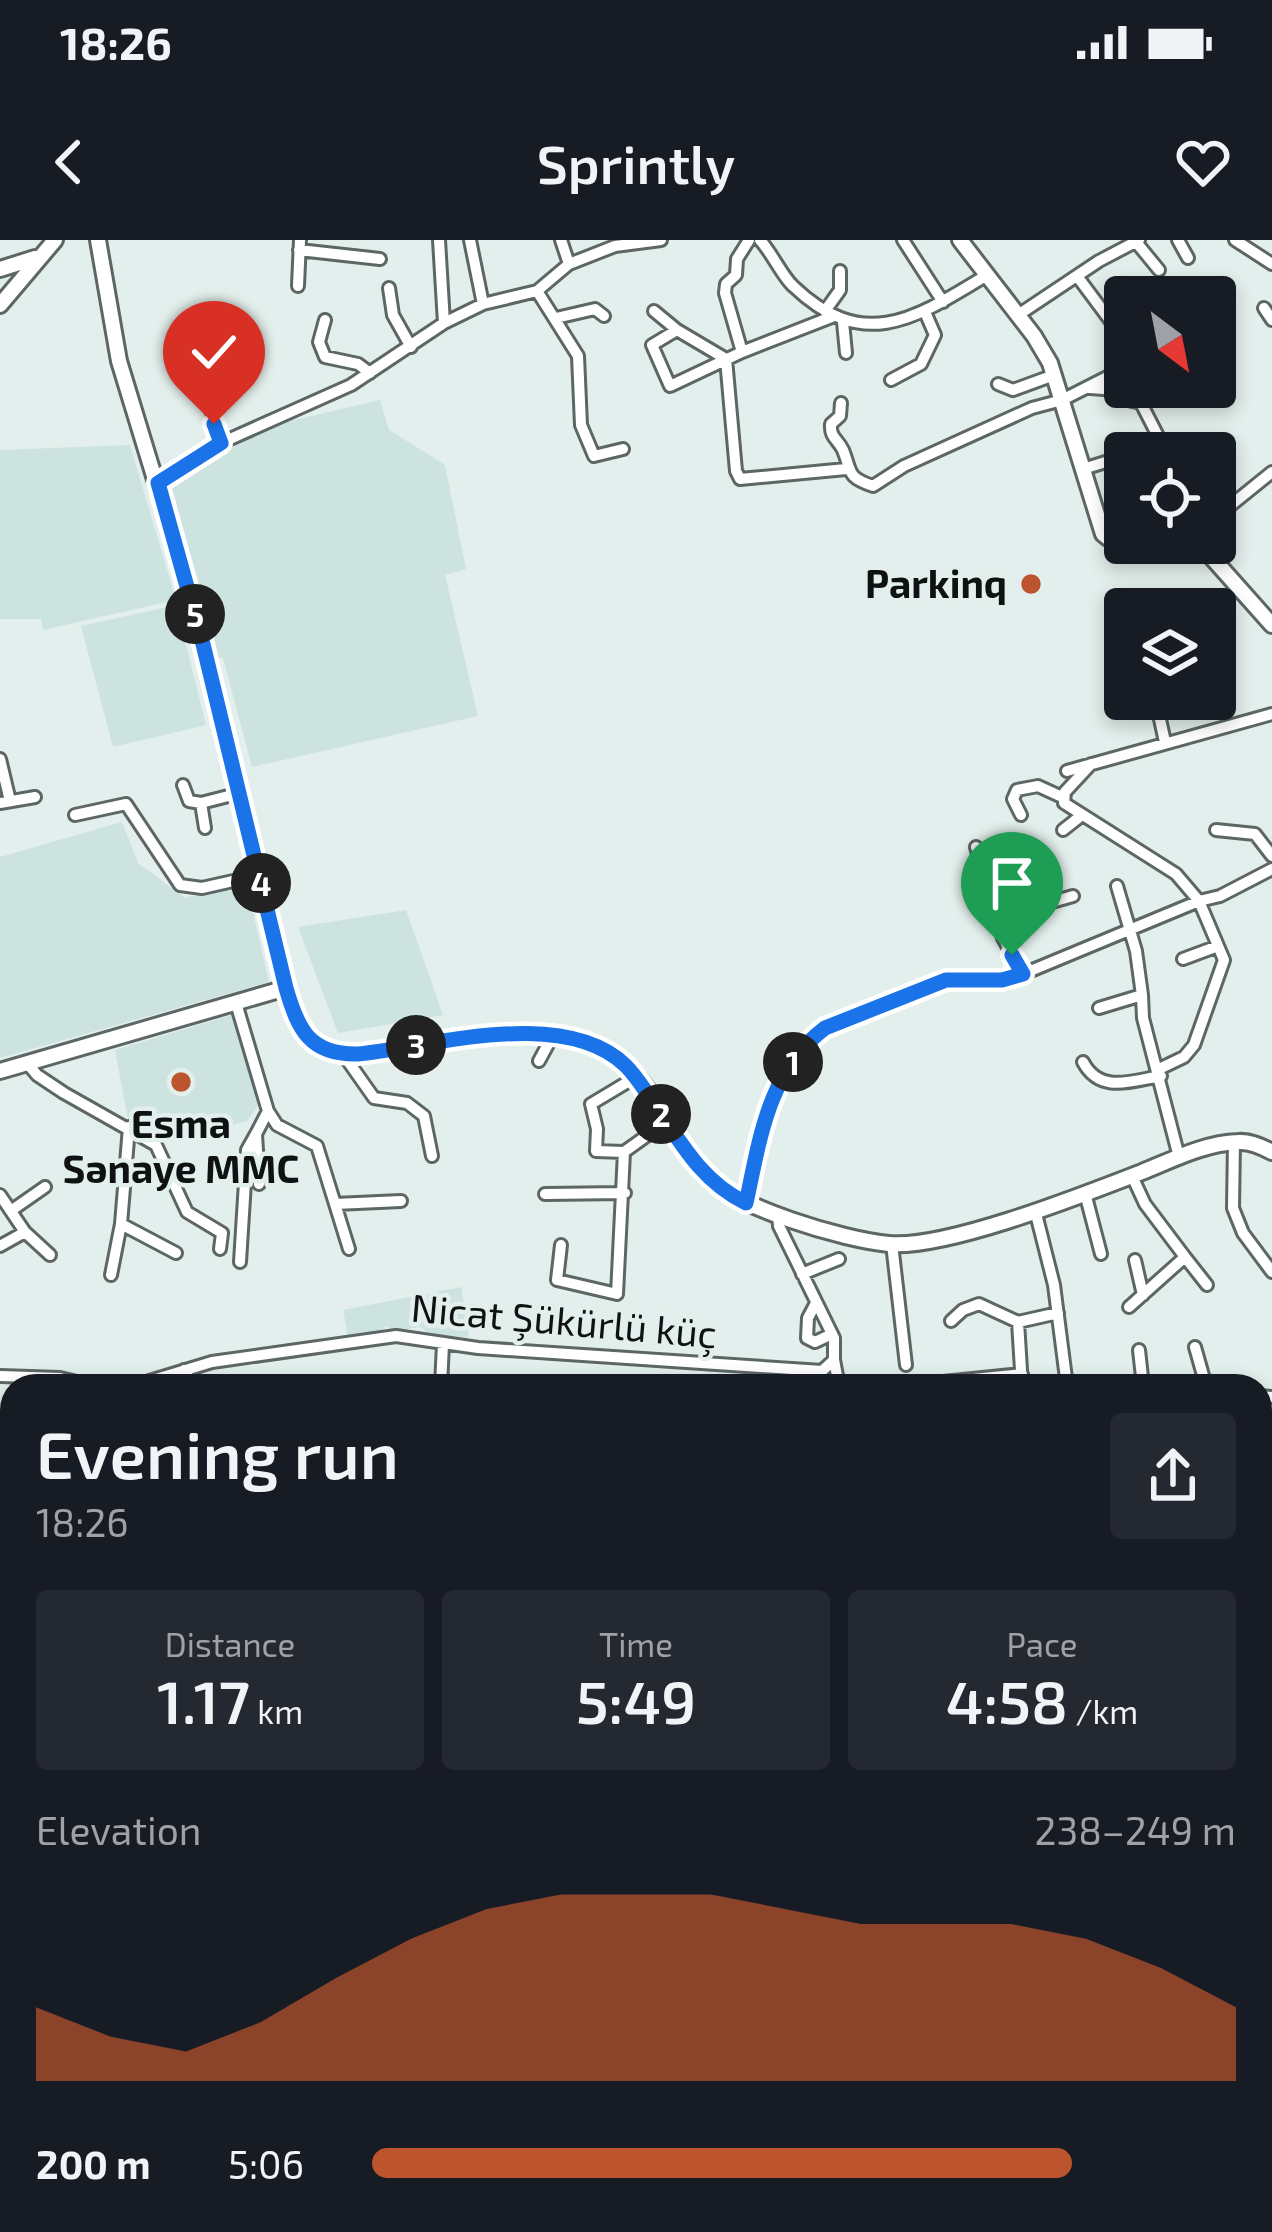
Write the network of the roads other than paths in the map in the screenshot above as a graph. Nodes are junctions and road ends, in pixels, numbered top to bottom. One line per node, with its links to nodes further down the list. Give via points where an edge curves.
1 (439, 240): 41 (street)
2 (470, 240): 29 (street)
3 (561, 240): 19 (street)
4 (662, 240): 19 (street)
5 (749, 240): 44 (street, via 726,284)
6 (760, 240): 37 (street, via 790,284)
7 (903, 240): 28 (street)
8 (1178, 240): 16 (street)
9 (1235, 240): 18 (street)
10 (103, 241): 63 (street, via 119,361)
11 (964, 241): 23 (street)
12 (1138, 241): 21 (street); 24 (street)
13 (52, 244): 20 (street, via 23,265); 30 (street)
14 (300, 245): 17 (street); 25 (street)
15 (1272, 245): 18 (street)
16 (1188, 258)
17 (380, 259)
18 (1268, 262)
19 (569, 264): 27 (street)
20 (0, 269)
21 (1159, 270)
22 (840, 271): 37 (street)
23 (987, 275): 28 (street); 35 (street)
24 (1077, 276): 34 (street); 35 (street)
25 (298, 286)
26 (389, 288): 43 (street)
27 (537, 291): 29 (street); 38 (street)
28 (943, 302): 33 (street)
29 (483, 304): 41 (street)
30 (0, 305)
31 (1264, 308): 40 (street)
32 (654, 311): 42 (street)
33 (925, 312): 37 (street, via 866,327); 50 (street, via 935,341 921,364)
34 (1104, 312)
35 (1018, 315): 48 (street)
36 (604, 316): 38 (street, via 595,309)
37 (834, 316): 44 (street); 45 (street)
38 (556, 318): 58 (street, via 578,356 581,425 593,455)
39 (325, 320): 47 (street, via 325,357)
40 (1272, 320)
41 (444, 323): 43 (street)
42 (677, 330): 46 (street); 46 (street, via 652,345 670,386)
43 (411, 346): 47 (street)
44 (742, 352): 46 (street)
45 (845, 353)
46 (726, 359): 60 (street, via 740,479)
47 (370, 373): 57 (street)
48 (1054, 375): 51 (street, via 1013,390); 53 (street)
49 (1104, 379): 52 (street)
50 (891, 380)
51 (998, 384)
52 (1086, 389): 53 (street); 56 (street, via 1117,389 1141,403)
53 (1062, 400): 60 (street, via 873,486); 61 (street)
54 (841, 404): 60 (street, via 829,429)
55 (212, 413): 57 (street)
56 (1156, 432)
57 (221, 443): 63 (street)
58 (623, 449)
59 (1104, 463): 61 (street)
60 (846, 469)
61 (1083, 470): 65 (street)
62 (1272, 472): 64 (street)
63 (158, 483): 75 (street)
64 (1236, 501)
65 (1104, 535)
66 (1218, 564): 67 (street)
67 (1272, 625)
68 (1272, 714): 70 (street)
69 (1160, 720): 70 (street)
70 (1165, 742): 72 (street)
71 (0, 759): 78 (street)
72 (1091, 764): 73 (street); 77 (street)
73 (1067, 771)
74 (183, 785): 79 (street, via 190,801)
75 (240, 794): 79 (street); 89 (street)
76 (35, 797): 78 (street)
77 (1062, 797): 80 (street, via 1038,786 1017,790); 82 (street)
78 (5, 802)
79 (201, 802): 83 (street)
80 (1021, 814)
81 (75, 815): 89 (street, via 125,804 180,885)
82 (1082, 815): 84 (street); 92 (street, via 1176,874)
83 (205, 828)
84 (1063, 830)
85 (1216, 830): 87 (street, via 1255,834)
86 (976, 847): 94 (street)
87 (1272, 856)
88 (1272, 869): 92 (street)
89 (260, 875): 98 (street)
90 (1117, 886): 93 (street)
91 (1072, 896): 94 (street, via 1027,909)
92 (1199, 901): 93 (street); 95 (street)
93 (1130, 930): 97 (street); 99 (street)
94 (1003, 938): 97 (street)
95 (1218, 946): 96 (street); 108 (street, via 1224,968 1194,1045)
96 (1183, 959)
97 (1023, 974): 127 (street, via 946,980 814,1036 768,1104)
98 (286, 988): 100 (street); 103 (street, via 309,1040)
99 (1142, 995): 101 (street); 108 (street)
100 (236, 1003): 106 (street); 110 (street)
101 (1099, 1008)
102 (552, 1037): 103 (street, via 497,1034); 104 (street); 109 (street, via 608,1052)
103 (344, 1054): 117 (street, via 374,1098 407,1103 424,1116)
104 (539, 1061)
105 (1083, 1062): 108 (street, via 1103,1083)
106 (27, 1064): 107 (street); 112 (street)
107 (0, 1071)
108 (1160, 1072): 118 (street)
109 (636, 1077): 111 (street); 115 (street, via 591,1104 596,1150)
110 (268, 1112): 113 (street); 128 (street, via 317,1146)
111 (666, 1122): 115 (street); 127 (street, via 712,1183)
112 (129, 1127): 132 (street); 137 (street, via 161,1150 187,1212 222,1234)
113 (256, 1134): 120 (street); 145 (street, via 247,1150)
114 (1234, 1142): 116 (street); 118 (street); 146 (street, via 1233,1208)
115 (624, 1152): 122 (street)
116 (1272, 1152)
117 (432, 1156)
118 (1179, 1157): 119 (street)
119 (1132, 1176): 123 (street); 142 (street)
120 (259, 1184)
121 (45, 1187): 129 (street)
122 (625, 1193): 124 (street); 135 (street, via 617,1294 557,1280)
123 (1084, 1193): 130 (street); 140 (street)
124 (545, 1194)
125 (0, 1195): 129 (street)
126 (401, 1201): 128 (street)
127 (746, 1203): 131 (street)
128 (335, 1204): 138 (street)
129 (12, 1210): 133 (street)
130 (1035, 1210): 134 (street); 153 (street)
131 (778, 1215): 134 (street); 147 (street)
132 (121, 1224): 139 (street); 148 (street)
133 (25, 1232): 136 (street); 141 (street)
134 (892, 1244): 161 (street)
135 (561, 1245)
136 (0, 1246)
137 (220, 1249)
138 (350, 1250)
139 (176, 1253)
140 (1101, 1254)
141 (50, 1256)
142 (1185, 1257): 149 (street); 150 (street)
143 (839, 1259): 147 (street)
144 (1135, 1260): 150 (street)
145 (240, 1262)
146 (1272, 1272)
147 (802, 1274): 151 (street)
148 (111, 1275)
149 (1207, 1285)
150 (1143, 1294): 152 (street)
151 (816, 1303): 156 (street); 156 (street, via 807,1337)
152 (1129, 1307)
153 (1058, 1313): 155 (street); 170 (street)
154 (951, 1321): 155 (street, via 979,1304)
155 (1018, 1322): 169 (street)
156 (832, 1334): 160 (street)
157 (443, 1344): 162 (street, Nicat Şükürlü küç, via 379,1337); 163 (street, Nicat Şükürlü küç); 166 (street)
158 (1196, 1347): 172 (street)
159 (1139, 1351): 171 (street)
160 (833, 1360): 163 (street); 168 (street)
161 (906, 1365)
162 (184, 1370): 164 (street, Nicat Şükürlü küç); 165 (street)
163 (822, 1371): 167 (street)
164 (171, 1374)
165 (186, 1374)
166 (442, 1374)
167 (821, 1374)
168 (836, 1374)
169 (1022, 1374)
170 (1066, 1374)
171 (1141, 1374)
172 (1203, 1374)

